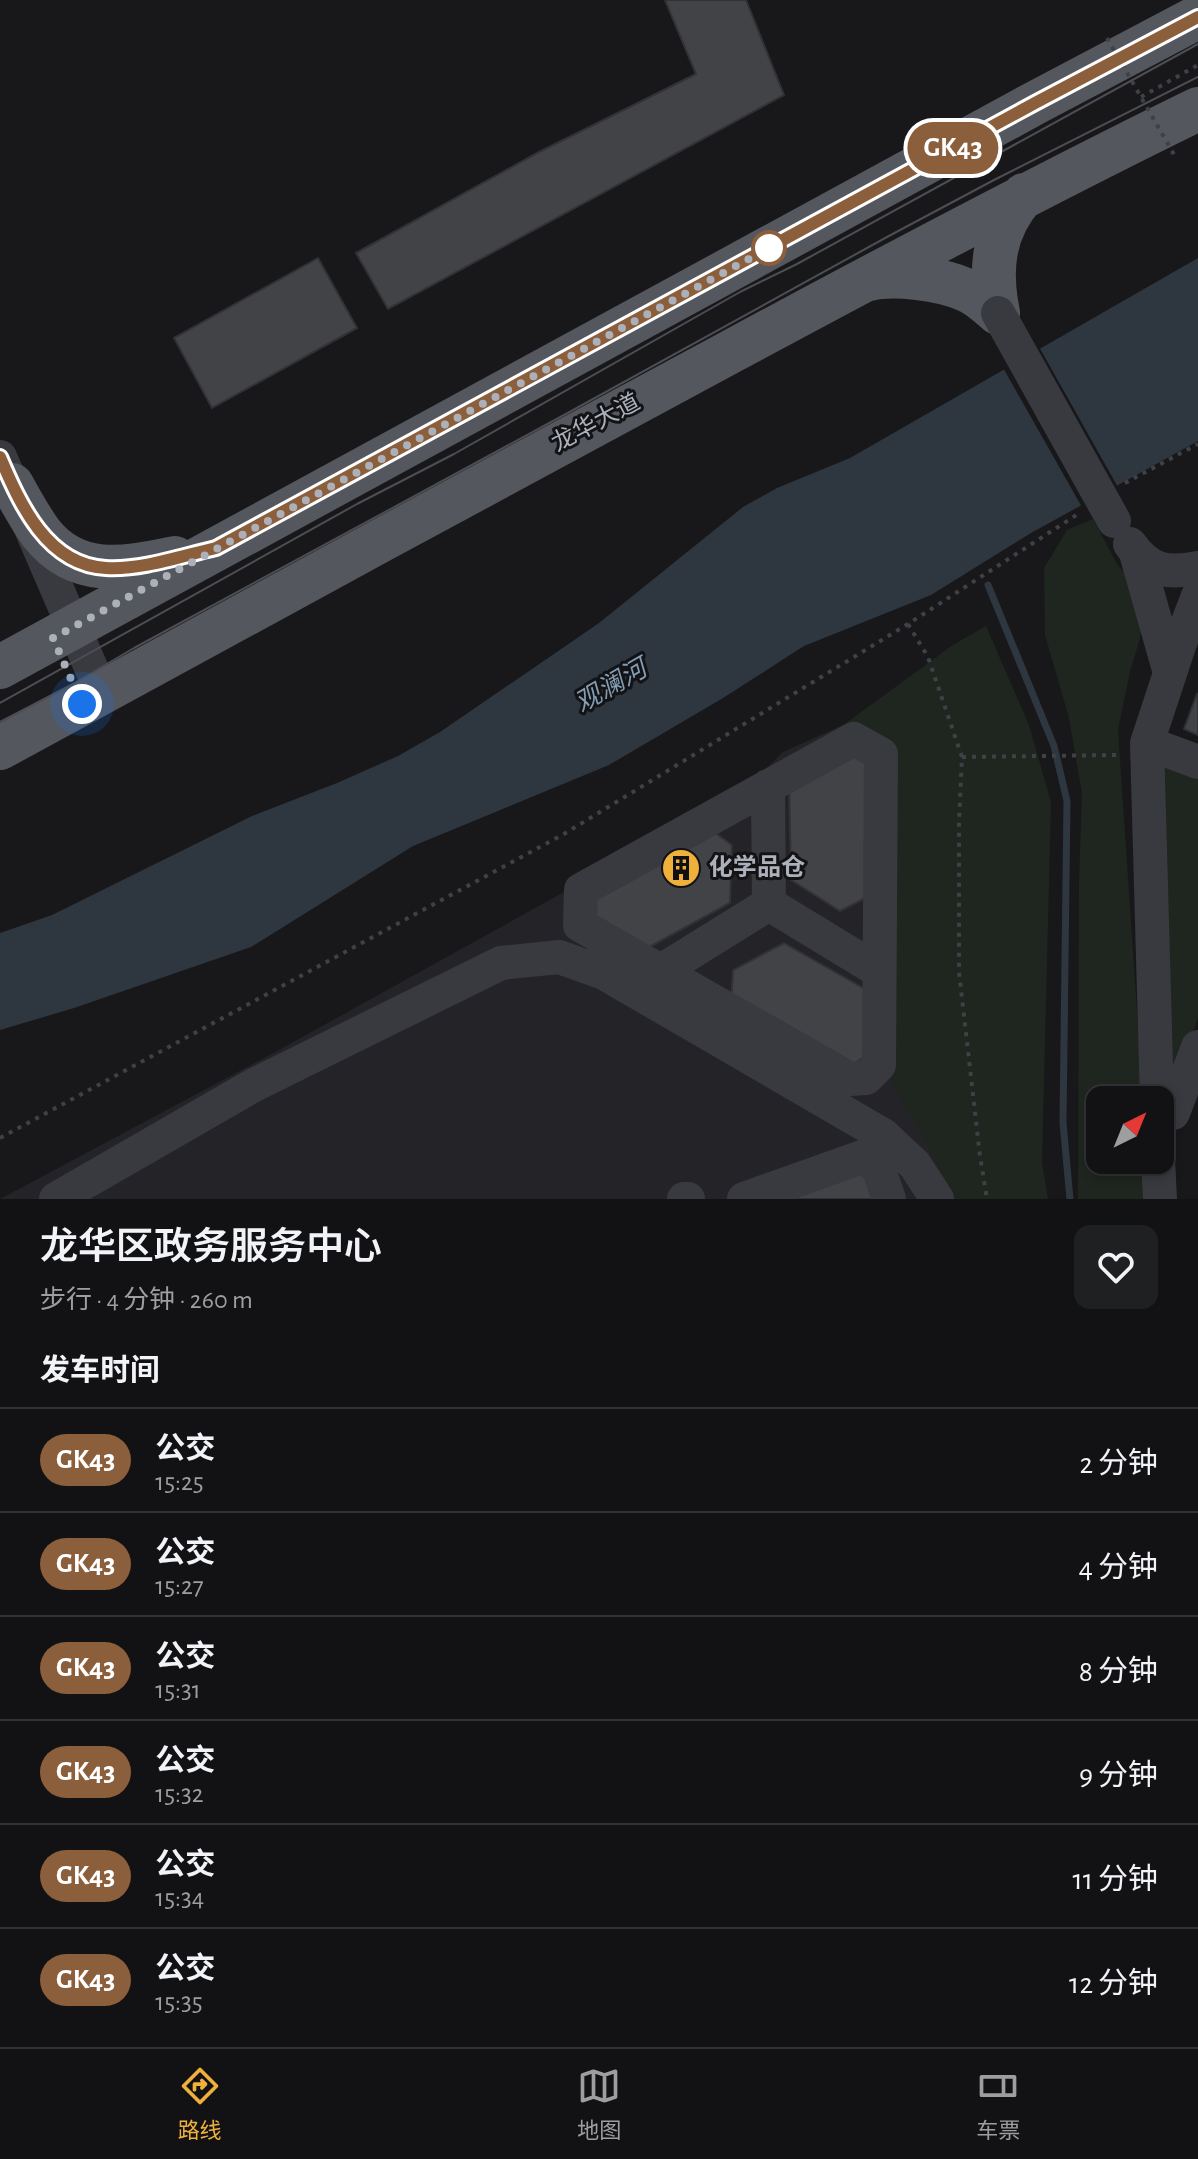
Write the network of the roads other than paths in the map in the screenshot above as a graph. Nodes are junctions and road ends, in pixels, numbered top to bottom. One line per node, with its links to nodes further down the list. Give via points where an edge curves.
1 (1198, 17): 7 (main road)
2 (1198, 109): 3 (main road, 龙华大道)
3 (1024, 195): 4 (main road, 龙华大道); 5 (main road, via 1015,204 993,258)
4 (864, 280): 5 (main road, via 899,277 949,285 973,294); 14 (main road, 龙华大道)
5 (998, 313): 8 (street, bridge, via 1114,505)
6 (4, 485): 7 (main road, via 44,537 63,553 95,567 130,566); 11 (street)
7 (216, 548): 11 (main road)
8 (1136, 553): 9 (street, via 1153,567 1175,572); 13 (street)
9 (1198, 568)
10 (1198, 596): 13 (street)
11 (63, 632): 12 (main road); 14 (street)
12 (0, 667)
13 (1170, 673): 15 (street)
14 (92, 699): 16 (main road, 龙华大道)
15 (1147, 743): 17 (street); 26 (street)
16 (0, 748)
17 (1198, 762)
18 (768, 786): 19 (street); 21 (street, via 581,890 580,925); 22 (street, via 854,739 881,754)
19 (769, 904): 20 (street); 22 (street)
20 (716, 937): 21 (street); 23 (street)
21 (661, 971): 23 (street)
22 (879, 971): 23 (street, via 879,1065 866,1078 850,1079)
23 (712, 1000): 24 (street)
24 (710, 1035): 29 (street, via 604,973 559,957 501,963 254,1085); 32 (street, via 883,1135 915,1165)
25 (1198, 1047): 27 (street)
26 (1170, 1086)
27 (1174, 1106)
28 (1159, 1174): 33 (street)
29 (56, 1199)
30 (744, 1199): 31 (street, via 862,1157 878,1167)
31 (889, 1199)
32 (937, 1199)
33 (1160, 1199)

